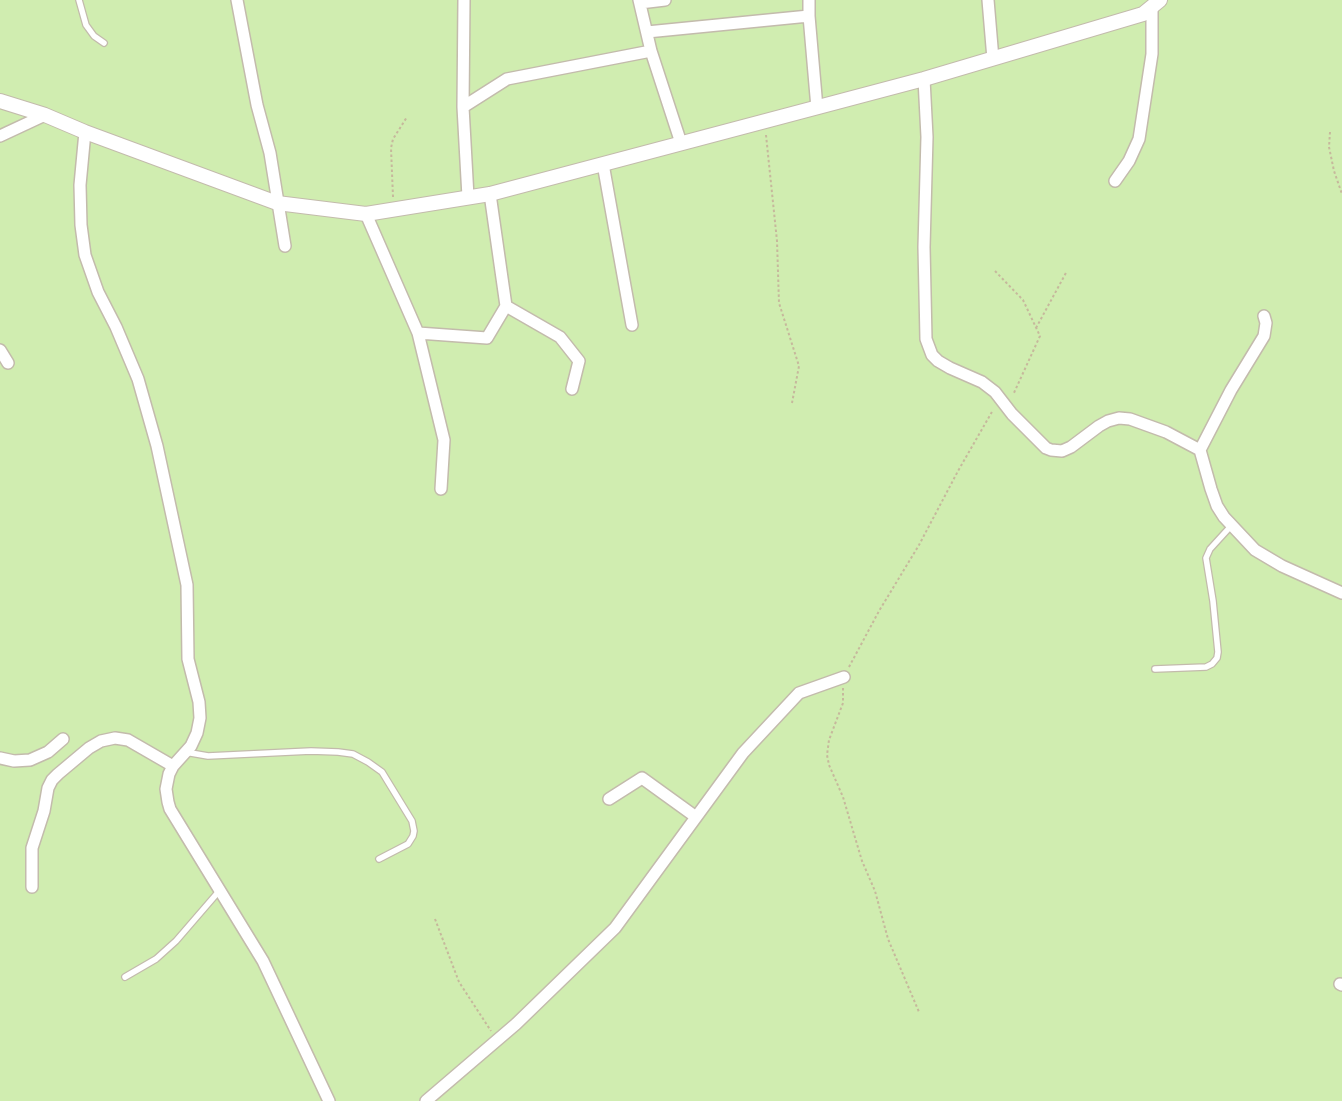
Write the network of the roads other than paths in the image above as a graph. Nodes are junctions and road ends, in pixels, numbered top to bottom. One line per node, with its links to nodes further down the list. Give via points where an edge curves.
1 (79, 0): 11 (lane, via 86,25)
2 (237, 0): 26 (street, via 257,105 270,153)
3 (464, 0): 16 (street)
4 (665, 0): 7 (street)
5 (810, 0): 9 (street)
6 (988, 0): 13 (street)
7 (639, 1): 10 (street)
8 (1156, 3): 13 (street, via 1143,14); 23 (street, via 1139,139)
9 (809, 16): 10 (street); 17 (street)
10 (647, 32): 12 (street)
11 (104, 43)
12 (652, 51): 16 (street, via 508,79); 21 (street)
13 (993, 59): 14 (street)
14 (924, 79): 17 (street); 36 (street, via 927,137 926,339 938,361 982,382 1046,448 1057,451 1071,447 1098,426 1119,418 1166,432)
15 (0, 100): 18 (street)
16 (463, 107): 25 (street)
17 (817, 108): 21 (street)
18 (45, 115): 19 (street); 20 (street)
19 (85, 132): 26 (street); 43 (street, via 80,185 85,255 95,286 138,379 157,446 184,568 188,601 188,659 200,718 194,740)
20 (0, 136)
21 (681, 143): 22 (street)
22 (603, 164): 24 (street); 31 (street)
23 (1115, 181)
24 (490, 194): 25 (street); 29 (street)
25 (468, 197): 27 (street)
26 (277, 203): 27 (street); 28 (street)
27 (366, 214): 32 (street)
28 (285, 246)
29 (506, 306): 32 (street, via 487,338); 35 (street, via 560,337 579,361)
30 (1264, 316): 36 (street, via 1264,336)
31 (632, 325)
32 (418, 334): 37 (street, via 444,440)
33 (0, 350): 34 (street)
34 (8, 363)
35 (572, 389)
36 (1200, 450): 38 (street, via 1214,498)
37 (440, 489)
38 (1231, 526): 39 (street, via 1271,561); 40 (lane, via 1206,558 1217,658 1206,667)
39 (1342, 593)
40 (1155, 669)
41 (844, 677): 47 (street, via 799,693 743,753)
42 (63, 738): 44 (street, via 48,752 30,760)
43 (186, 752): 45 (street); 48 (lane, via 208,756 338,752 353,754 368,762 382,772 412,820 414,830 408,844)
44 (0, 758)
45 (173, 766): 49 (street, via 128,740 114,738 89,748 58,774 48,788 32,848); 50 (street, via 166,789 170,809)
46 (609, 800): 47 (street, via 642,778)
47 (696, 817): 53 (street, via 615,928 516,1024)
48 (379, 859)
49 (32, 887)
50 (220, 889): 51 (lane, via 176,941 156,958); 52 (street, via 264,960)
51 (124, 977)
52 (329, 1101)
53 (426, 1101)

